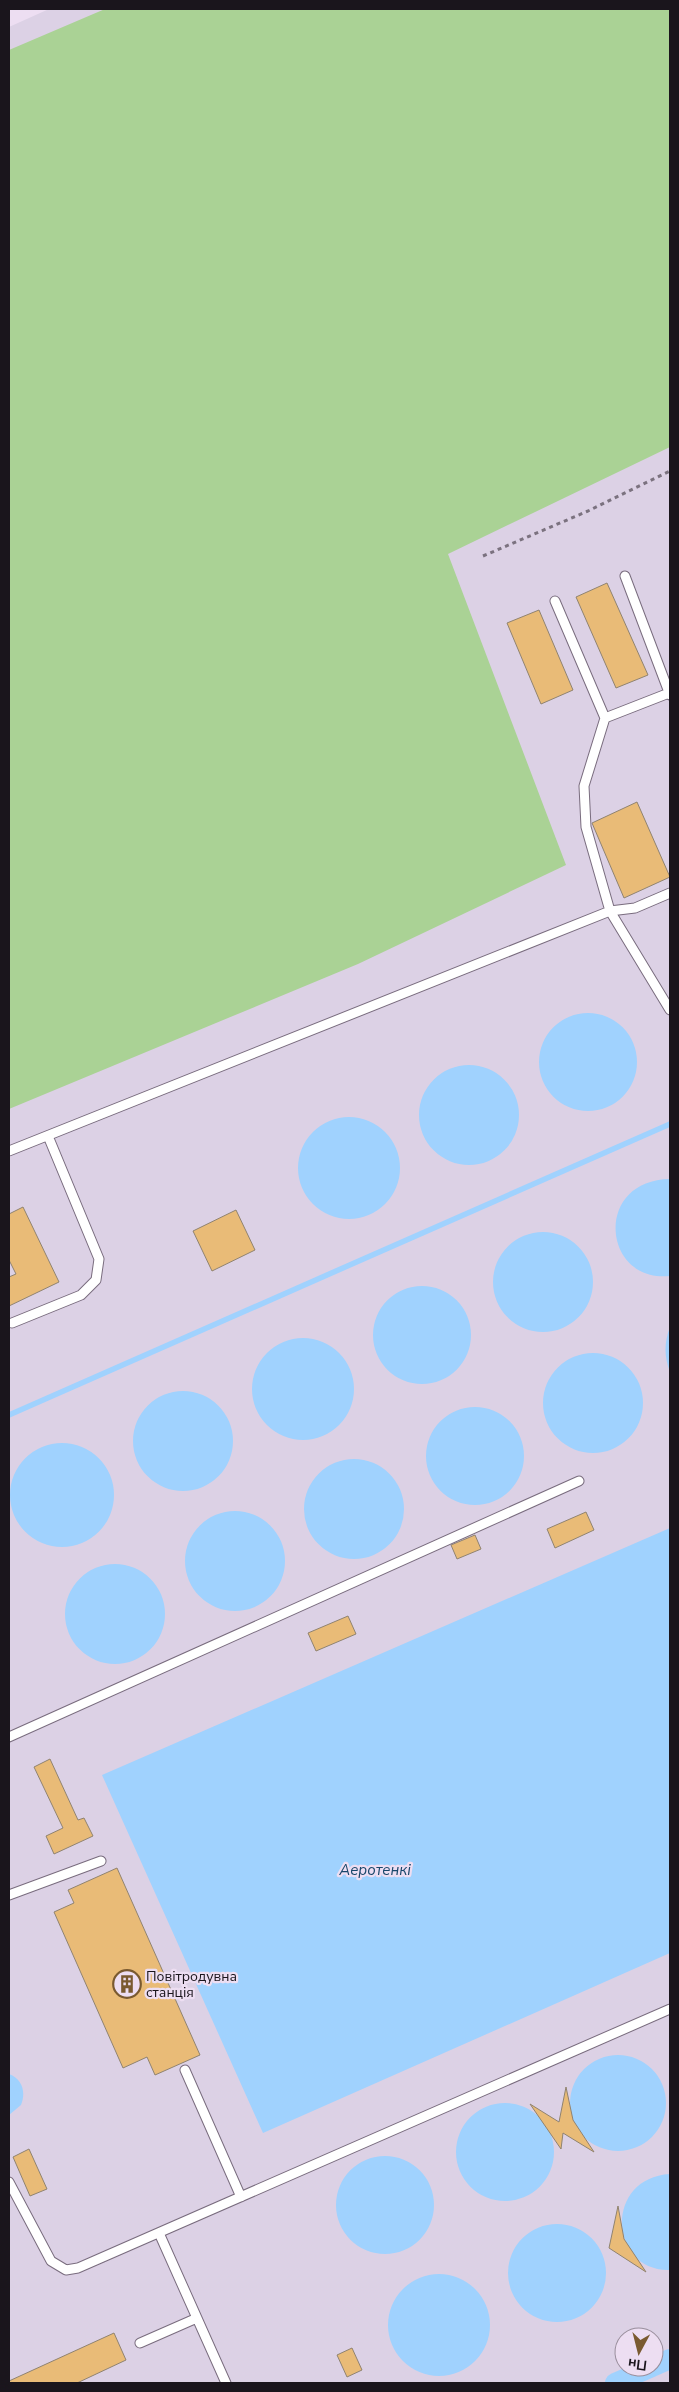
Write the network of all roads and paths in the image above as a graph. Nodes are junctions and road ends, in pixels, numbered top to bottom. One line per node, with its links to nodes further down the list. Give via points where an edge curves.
1 (670, 471): 2 (path)
2 (483, 556)
3 (624, 576): 5 (lane)
4 (556, 601): 6 (lane)
5 (670, 694): 6 (lane)
6 (605, 718): 8 (lane, via 584,786 586,827)
7 (670, 893): 8 (lane, via 635,908)
8 (610, 911): 9 (lane); 10 (lane)
9 (670, 1010)
10 (48, 1136): 11 (lane); 12 (lane, via 99,1259 96,1280 80,1295)
11 (9, 1151)
12 (12, 1323)
13 (579, 1481): 14 (lane)
14 (9, 1737)
15 (101, 1861): 16 (lane)
16 (9, 1895)
17 (670, 2009): 20 (lane)
18 (185, 2070): 20 (lane)
19 (9, 2182): 21 (lane, via 51,2262 57,2267 66,2270 78,2268)
20 (241, 2197): 21 (lane)
21 (159, 2233): 22 (lane)
22 (197, 2318): 23 (lane); 24 (lane)
23 (140, 2343)
24 (225, 2383)

